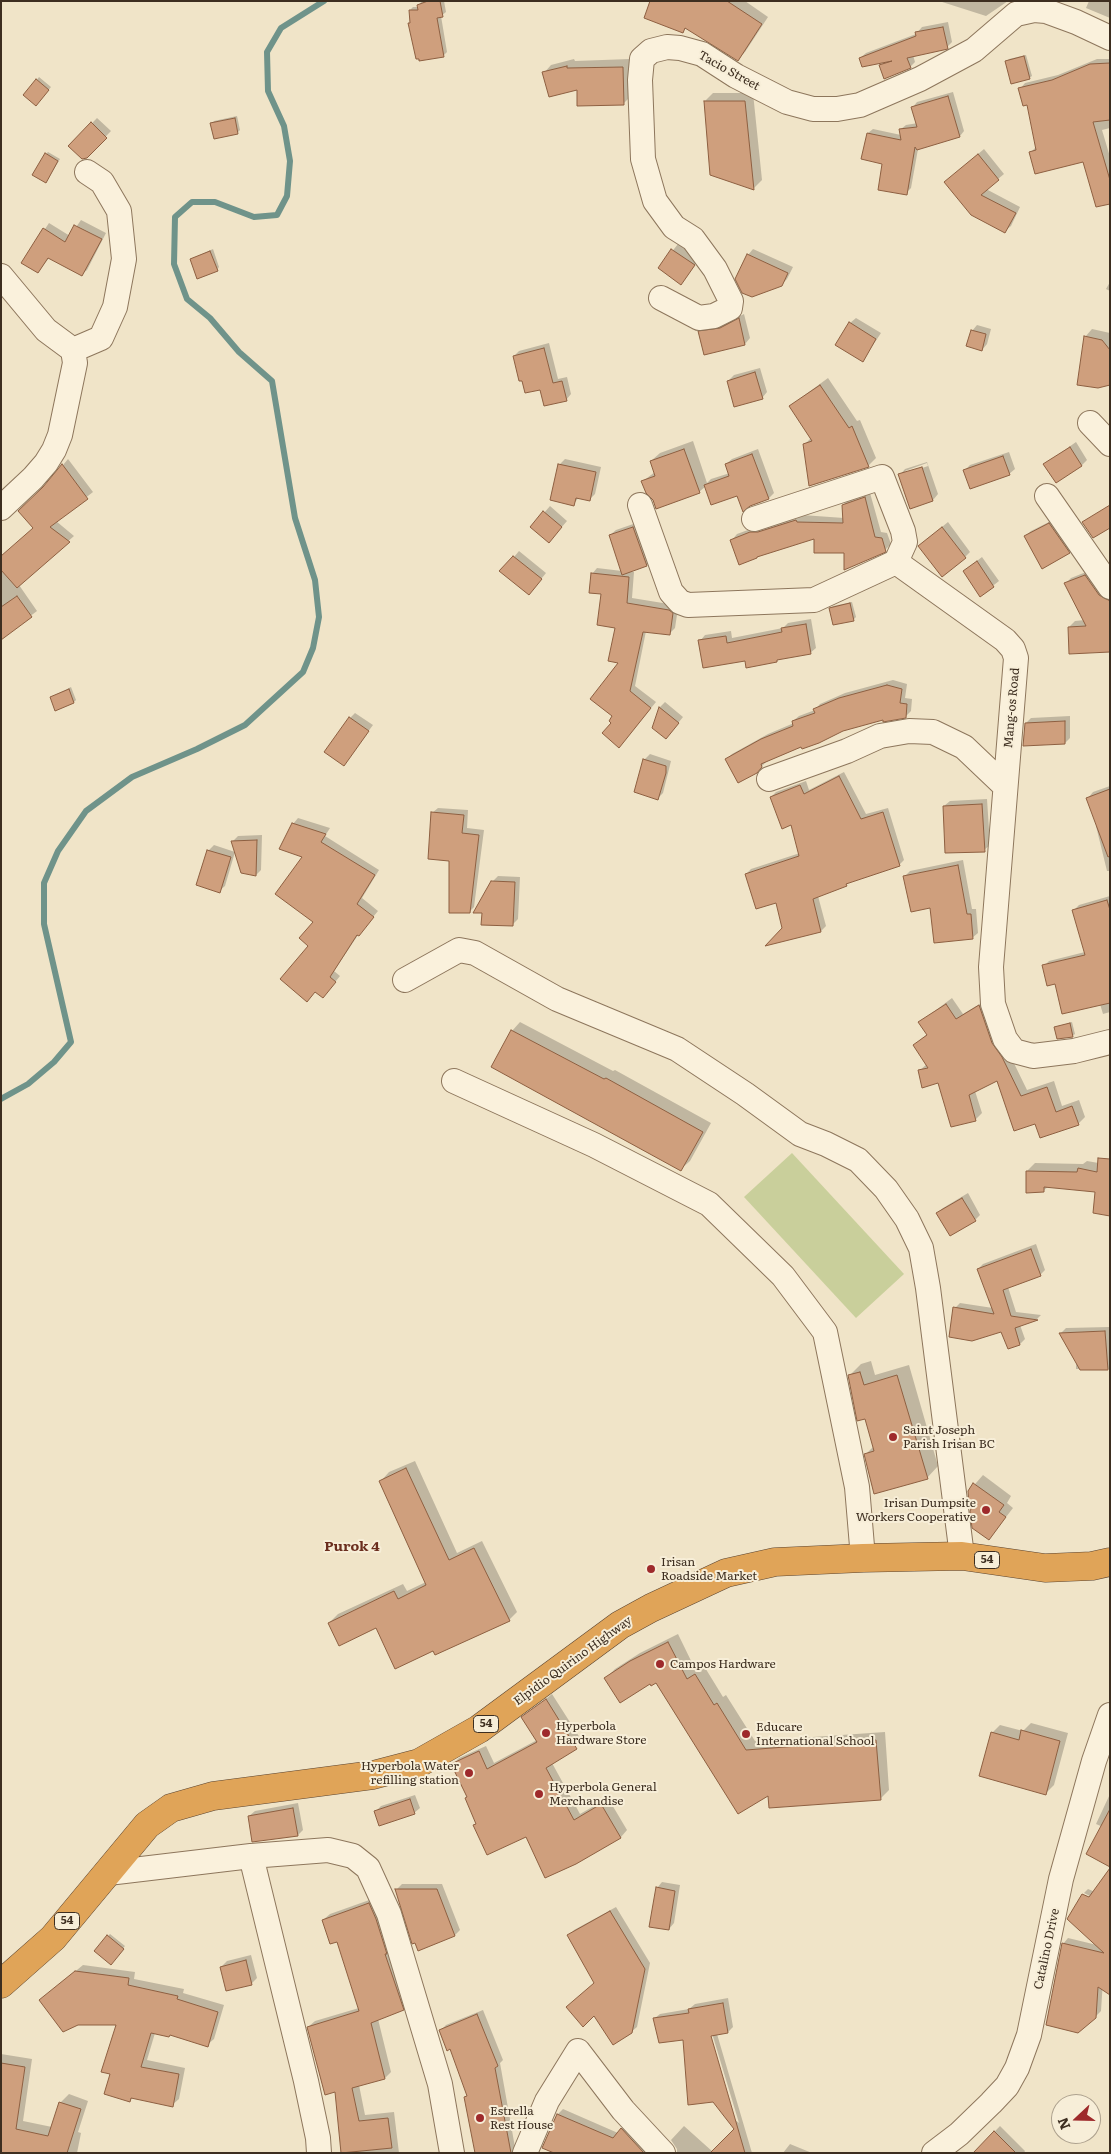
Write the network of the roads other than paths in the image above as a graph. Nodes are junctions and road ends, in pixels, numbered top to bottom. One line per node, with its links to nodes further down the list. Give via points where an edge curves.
1 (1110, 38): 4 (street, Tacio Street, via 1046,12 1034,10 1016,14 974,50 920,79 860,105 838,109 813,109 787,102 702,54 667,47 651,51 642,59 640,80 642,159 655,201 674,227 699,246 715,269 730,301 730,308 714,316 699,318)
2 (87, 172): 5 (street, via 102,182 119,211 124,258 115,307 101,338)
3 (1, 276): 5 (street, via 46,330)
4 (661, 298)
5 (73, 350): 10 (street, via 76,364 54,450 33,478)
6 (1090, 423): 7 (street)
7 (1110, 444)
8 (1047, 496): 13 (street)
9 (640, 504): 12 (street, via 670,592 688,605 814,600)
10 (1, 508)
11 (754, 519): 12 (street, via 882,477 905,542)
12 (896, 562): 15 (street, Mang-os Road, via 1013,649 1016,658)
13 (1110, 587)
14 (769, 779): 15 (street, via 880,736 909,731 933,732 964,747)
15 (1005, 786): 17 (street, Mang-os Road, via 991,967 993,1004 1004,1039 1014,1051 1033,1056)
16 (405, 980): 19 (street, via 459,950 476,953 557,999 677,1049 800,1134 858,1160 886,1189 907,1219 921,1248)
17 (1110, 1042)
18 (454, 1081): 20 (street, via 594,1145 708,1204 783,1276 825,1332 857,1487)
19 (962, 1556): 20 (highway, Elpidio Quirino Highway / 54); 21 (highway, Elpidio Quirino Highway / 54, via 1045,1568)
20 (862, 1558): 24 (highway, Elpidio Quirino Highway / 54, via 775,1562 726,1573 620,1625 480,1729 419,1763 373,1775 213,1796 171,1808 147,1825)
21 (1110, 1562)
22 (1110, 1715): 30 (street, Catalino Drive, via 1062,1879 1029,2034 1017,2068 1007,2086 991,2103)
23 (251, 1856): 24 (street); 26 (street, via 306,2081); 27 (street, via 328,1850 353,1856 368,1868 389,1914 440,2084)
24 (108, 1873): 25 (highway, Elpidio Quirino Highway / 54, via 53,1938)
25 (1, 1984)
26 (319, 2153)
27 (452, 2153)
28 (525, 2153): 29 (street, via 547,2101 578,2051 623,2110)
29 (662, 2153)
30 (934, 2153)

